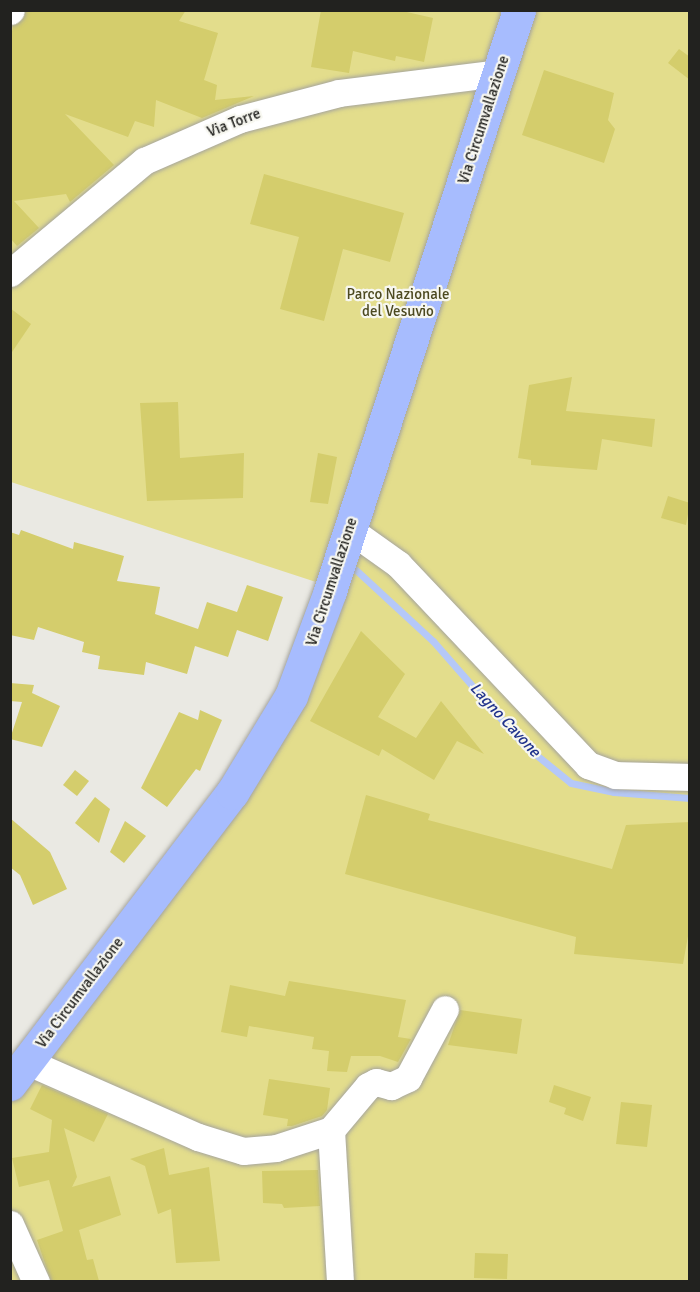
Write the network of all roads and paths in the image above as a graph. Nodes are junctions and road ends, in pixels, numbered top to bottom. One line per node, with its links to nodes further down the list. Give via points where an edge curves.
1 (519, 10): 2 (main road, Via Circumvallazione)
2 (499, 73): 3 (street, Via Torre, via 339,93 240,119 144,161); 4 (main road, Via Circumvallazione)
3 (10, 273)
4 (346, 540): 5 (street, via 398,564 588,765 615,775); 7 (main road, Via Circumvallazione, via 306,662 274,729 232,792)
5 (690, 777)
6 (445, 1009): 8 (street, via 408,1078 391,1086 376,1082 345,1108)
7 (19, 1073): 8 (street, via 243,1151 276,1148)
8 (331, 1130): 11 (street)
9 (10, 1224): 10 (street)
10 (36, 1281)
11 (340, 1281)

